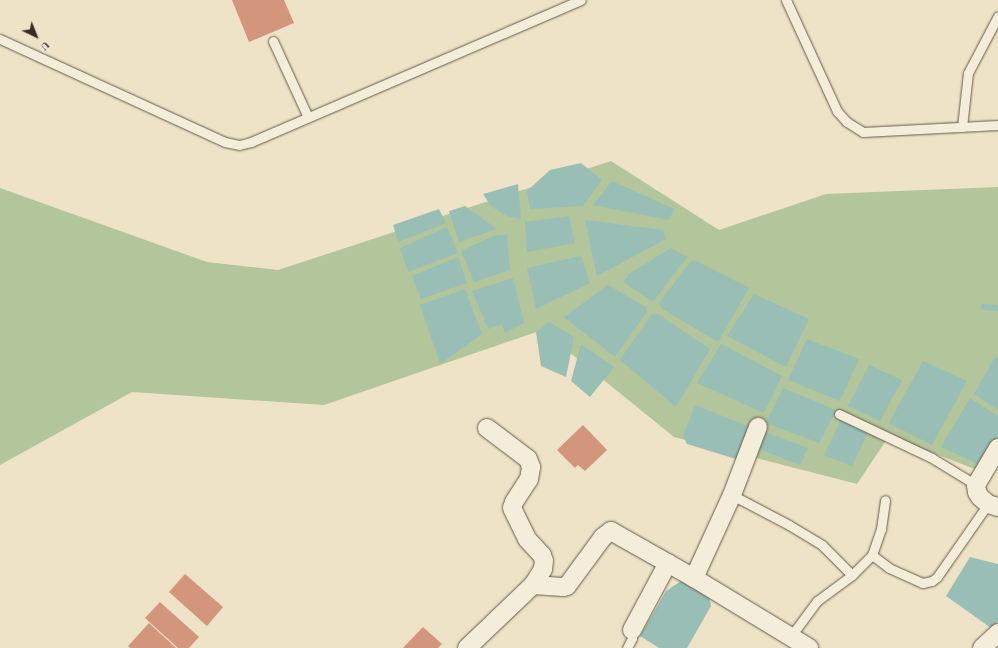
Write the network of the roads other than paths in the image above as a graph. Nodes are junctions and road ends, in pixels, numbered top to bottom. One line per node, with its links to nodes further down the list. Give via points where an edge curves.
1 (581, 0): 6 (lane)
2 (786, 0): 8 (lane, via 837,112 847,122 863,132)
3 (998, 16): 8 (lane, via 968,74)
4 (0, 39): 6 (lane, via 225,142 239,145 251,142)
5 (274, 41): 6 (lane)
6 (308, 117)
7 (998, 125): 8 (lane)
8 (962, 127)
9 (839, 414): 13 (lane, via 932,458)
10 (758, 427): 14 (street)
11 (487, 428): 21 (street, via 528,459 531,467 529,479 512,508 527,539 542,555 544,561 543,568)
12 (998, 448): 13 (street)
13 (976, 485): 16 (street, via 977,492)
14 (732, 494): 19 (lane, via 822,545); 20 (street)
15 (885, 500): 17 (lane, via 881,530)
16 (993, 505): 17 (lane, via 932,581 923,583 889,568)
17 (872, 555): 19 (lane)
18 (668, 563): 20 (street); 21 (street, via 611,531 567,586); 22 (street)
19 (852, 575): 24 (lane, via 817,601)
20 (694, 578): 24 (street)
21 (533, 585): 25 (street)
22 (632, 630): 26 (lane, via 632,638)
23 (998, 633): 28 (street)
24 (791, 636): 27 (street)
25 (467, 648)
26 (627, 648)
27 (809, 648)
28 (982, 648)

